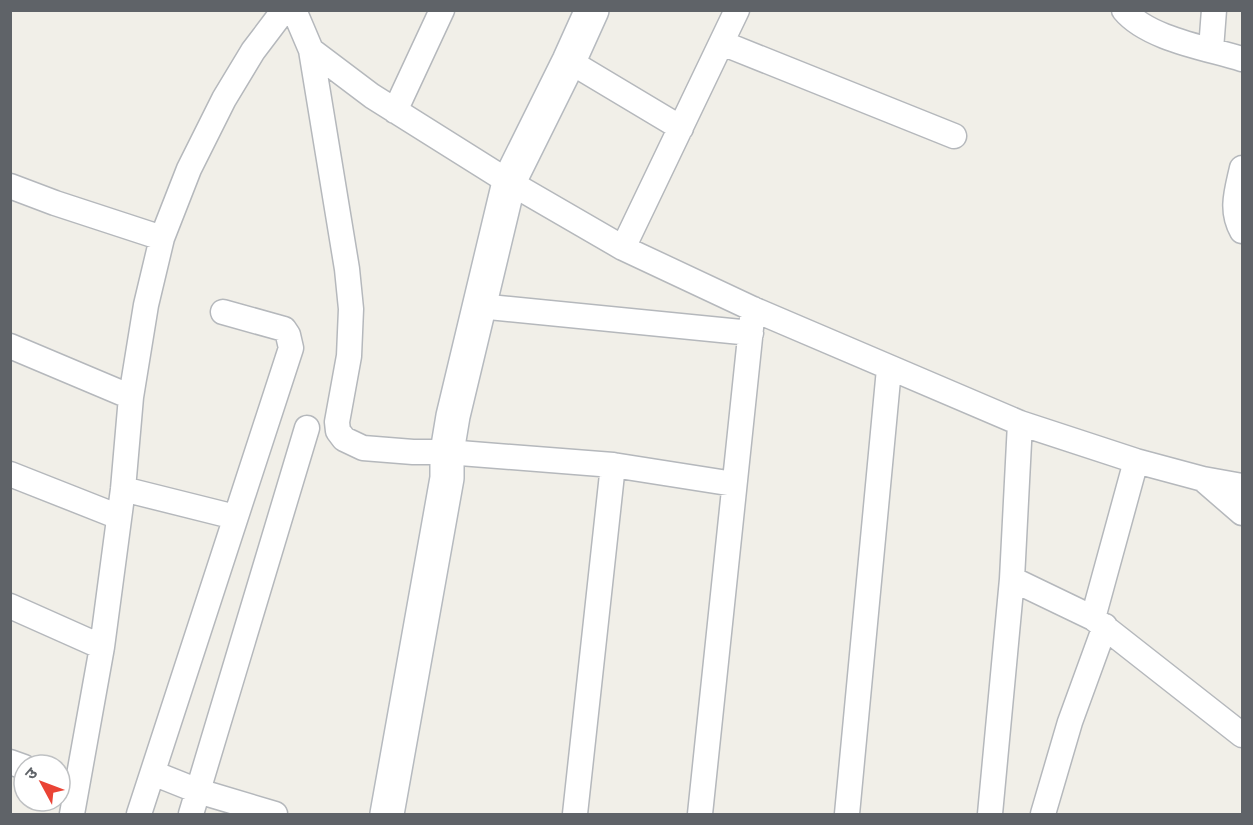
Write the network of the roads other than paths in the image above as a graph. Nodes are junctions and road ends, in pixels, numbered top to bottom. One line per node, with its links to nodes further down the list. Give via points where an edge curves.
1 (284, 10): 20 (street, via 224,99 189,170)
2 (294, 10): 10 (street)
3 (442, 10): 13 (street)
4 (592, 10): 12 (street)
5 (737, 10): 8 (street)
6 (1124, 10): 9 (street, via 1150,31)
7 (1214, 10): 9 (street)
8 (722, 43): 14 (street); 15 (street)
9 (1211, 49): 11 (street)
10 (311, 50): 13 (street); 32 (street, via 351,309)
11 (1242, 58)
12 (569, 61): 14 (street); 17 (street)
13 (395, 111): 17 (street)
14 (681, 128): 21 (street)
15 (954, 136)
16 (1242, 168): 19 (street, via 1235,214)
17 (509, 182): 21 (street); 22 (street)
18 (10, 186): 20 (street)
19 (1242, 231)
20 (162, 238): 28 (street)
21 (622, 248): 23 (street)
22 (479, 306): 25 (street); 33 (street)
23 (753, 309): 25 (street); 27 (street)
24 (223, 312): 29 (street, via 284,329 288,334 291,348)
25 (751, 333): 38 (street)
26 (10, 346): 28 (street)
27 (889, 369): 30 (street); 58 (street)
28 (131, 397): 40 (street)
29 (269, 417): 31 (street); 43 (street)
30 (1020, 423): 34 (street); 44 (street)
31 (307, 428): 32 (street); 51 (street)
32 (338, 431): 33 (street, via 344,439 363,448)
33 (447, 452): 35 (street); 55 (street, via 447,478)
34 (1136, 461): 37 (street); 46 (street)
35 (613, 465): 38 (street); 56 (street)
36 (10, 474): 42 (street)
37 (1203, 479): 39 (street); 41 (street)
38 (734, 484): 57 (street)
39 (1242, 486)
40 (123, 489): 42 (street); 43 (street)
41 (1242, 513)
42 (119, 517): 47 (street)
43 (235, 517): 50 (street)
44 (1012, 579): 46 (street); 59 (street)
45 (10, 606): 47 (street)
46 (1099, 622): 48 (street); 60 (street)
47 (102, 647): 49 (street)
48 (1242, 735)
49 (72, 772)
50 (153, 772): 51 (street); 52 (street)
51 (198, 791): 53 (street); 54 (street)
52 (139, 814)
53 (191, 814)
54 (275, 814)
55 (387, 814)
56 (574, 814)
57 (700, 814)
58 (847, 814)
59 (990, 814)
60 (1043, 814)

